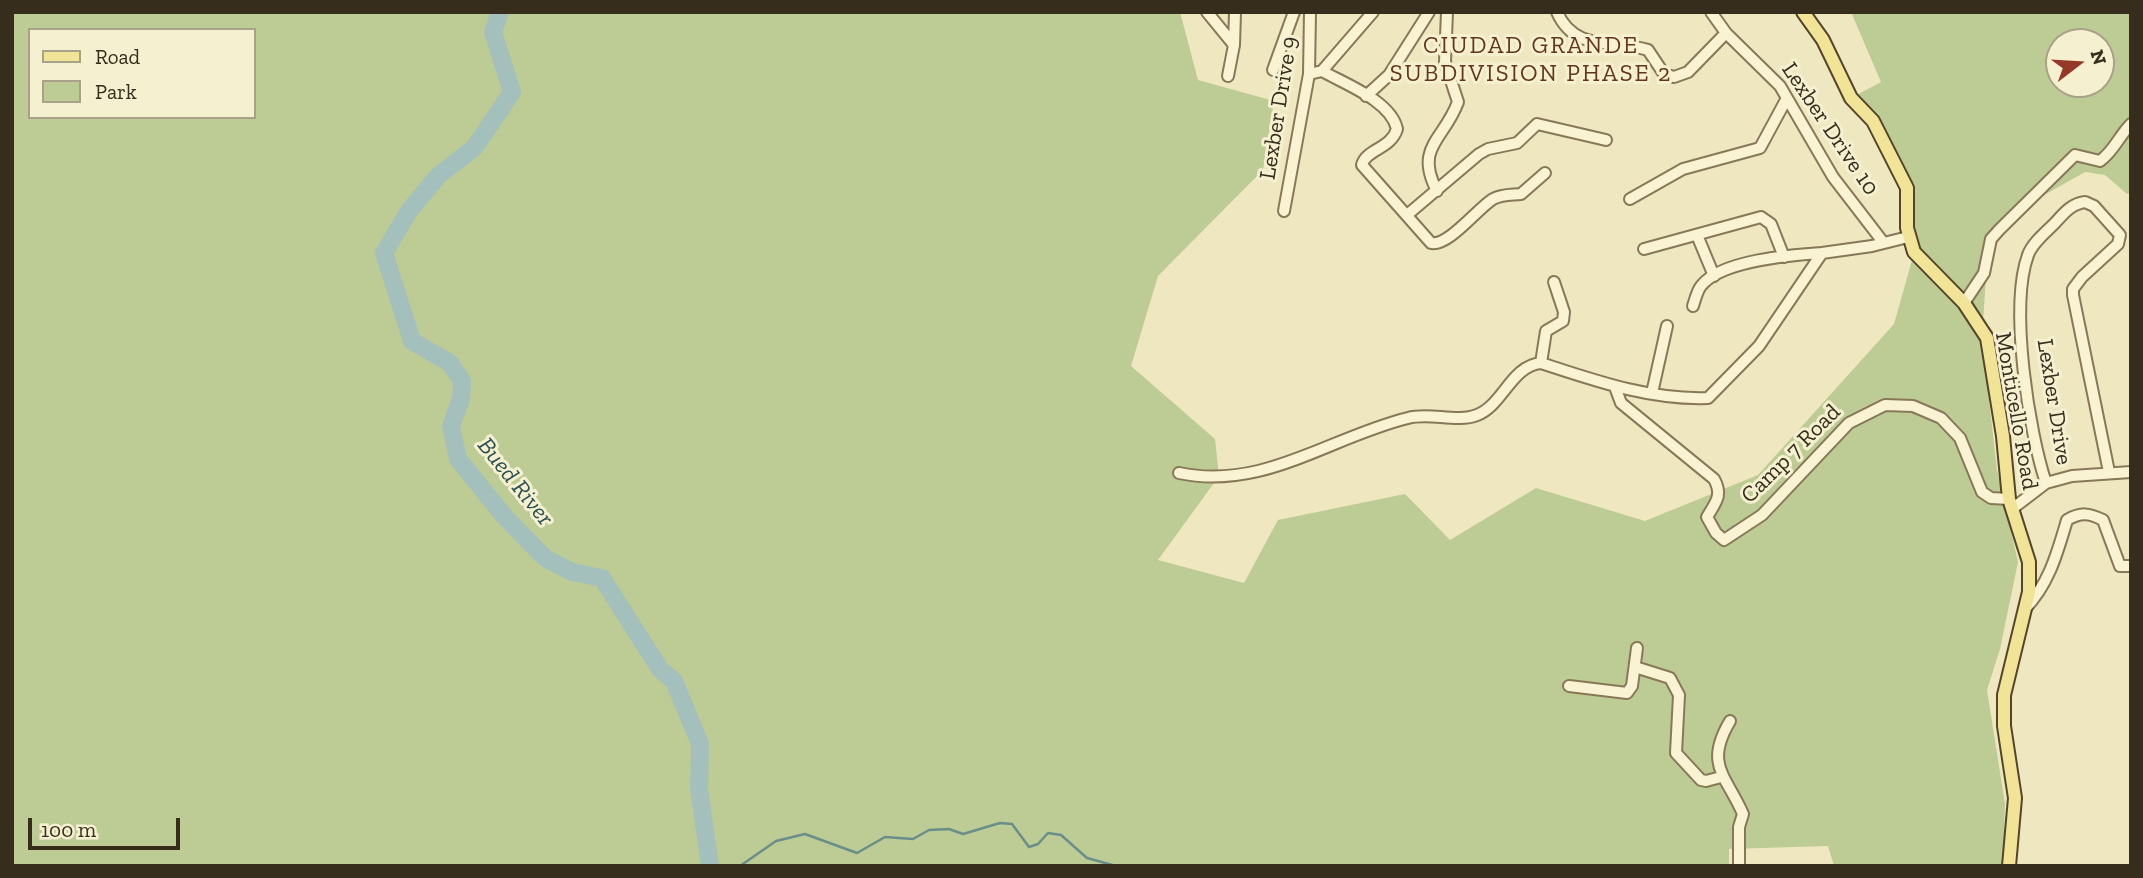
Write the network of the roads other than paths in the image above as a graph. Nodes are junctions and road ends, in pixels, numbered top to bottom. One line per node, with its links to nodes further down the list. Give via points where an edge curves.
1 (1208, 12): 12 (street)
2 (1235, 12): 12 (street)
3 (1294, 12): 13 (street)
4 (1310, 12): 15 (street, Lexber Drive 9)
5 (1373, 12): 14 (street)
6 (1429, 12): 17 (street, via 1389,75)
7 (1447, 12): 22 (street, via 1444,57 1458,102 1427,155)
8 (1558, 12): 11 (street, via 1575,36 1648,50 1664,74 1674,77 1688,72)
9 (1711, 12): 11 (street, Lexber Drive 10)
10 (1803, 12): 27 (main road, via 1823,40 1852,98 1873,121 1907,188)
11 (1726, 33): 18 (street, Lexber Drive 10, via 1762,66)
12 (1234, 45): 16 (street)
13 (1273, 70)
14 (1322, 71): 15 (street); 17 (street)
15 (1310, 74): 24 (street, Lexber Drive 9)
16 (1228, 76)
17 (1366, 96): 25 (street, via 1387,111 1397,130 1391,141 1366,157 1362,165)
18 (1787, 98): 23 (street, via 1760,148 1683,169); 28 (street, Lexber Drive 10, via 1833,177)
19 (2131, 124): 34 (street, via 2100,161 2075,155 1999,230 1991,239 1984,273)
20 (1606, 140): 22 (street, via 1536,124 1517,143 1479,154)
21 (1545, 173): 25 (street, via 1521,194 1491,200 1442,242 1431,243)
22 (1437, 191): 25 (street)
23 (1630, 199)
24 (1284, 211)
25 (1407, 215)
26 (1697, 235): 29 (street); 31 (street, via 1765,217); 32 (street)
27 (1908, 237): 28 (street); 34 (main road, Monticello Road, via 1914,253)
28 (1883, 242): 30 (street)
29 (1644, 249)
30 (1822, 253): 31 (street); 39 (street, via 1759,346 1707,398)
31 (1784, 257): 32 (street)
32 (1714, 276): 35 (street, via 1700,286)
33 (1554, 282): 37 (street, via 1563,321 1546,331)
34 (1964, 303): 45 (main road, Monticello Road, via 1987,338)
35 (1693, 306)
36 (1667, 326): 39 (street)
37 (1541, 363): 38 (street); 43 (street, via 1516,376 1475,416 1410,417 1265,471 1224,478)
38 (1615, 387): 39 (street); 40 (street, via 1621,403)
39 (1649, 393): 40 (street)
40 (1635, 414): 45 (street, Camp 7 Road, via 1714,479 1719,496 1707,517 1724,540 1762,515 1849,423 1885,405 1913,406 1941,418 1960,438 1982,492)
41 (2109, 472): 42 (street); 44 (street); 44 (street, Lexber Drive, via 2073,295 2077,282 2118,244 2120,235 2085,202 2068,209 2043,235 2028,253 2024,270 2020,307 2027,387)
42 (2131, 472)
43 (1179, 473)
44 (2046, 483): 45 (street)
45 (2011, 504): 47 (main road, Monticello Road, via 2029,562)
46 (2131, 566): 47 (street, via 2120,566 2103,520 2078,514 2067,520 2052,571)
47 (2024, 610): 54 (main road, Monticello Road, via 2004,695 2015,798)
48 (1637, 649): 49 (street)
49 (1635, 667): 50 (street, via 1632,686 1624,694); 52 (street, via 1670,678 1680,702 1676,753 1701,780)
50 (1569, 686)
51 (1730, 721): 52 (street, via 1719,740)
52 (1721, 777): 53 (street, via 1743,814)
53 (1739, 866)
54 (2009, 866)

